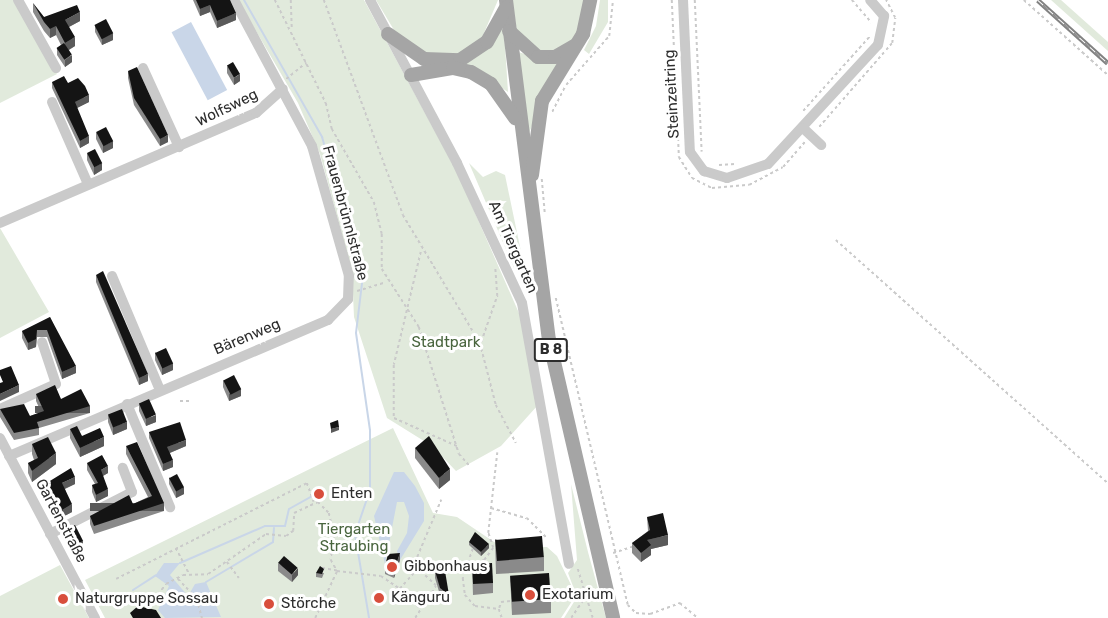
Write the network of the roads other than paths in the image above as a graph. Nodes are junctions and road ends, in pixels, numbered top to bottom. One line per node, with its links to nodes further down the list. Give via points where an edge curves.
1 (18, 0): 12 (street)
2 (234, 0): 15 (street, Frauenbrünnlstraße)
3 (370, 0): 9 (street, Am Tiergarten)
4 (590, 0): 10 (main road)
5 (683, 0): 18 (street, Steinzeitring, via 690,152 704,171 727,178 758,170)
6 (870, 0): 18 (street, Steinzeitring, via 884,16 878,45)
7 (506, 3): 8 (main road, B 8); 11 (main road, via 487,42 469,56)
8 (509, 31): 10 (main road, via 524,49 542,58 563,54); 17 (main road, B 8)
9 (388, 34): 11 (main road); 14 (street, Am Tiergarten)
10 (580, 41): 22 (main road, via 538,115)
11 (424, 59): 14 (main road)
12 (56, 68)
13 (143, 68): 20 (street)
14 (411, 75): 17 (main road, via 453,68 471,72 491,84); 35 (street, Am Tiergarten, via 517,289 550,445)
15 (284, 84): 20 (street, Wolfsweg, via 256,113); 25 (street, Frauenbrünnlstraße, via 320,168 349,276 351,292)
16 (52, 102): 21 (street)
17 (518, 123): 22 (main road, B 8)
18 (807, 132): 19 (street)
19 (821, 145)
20 (179, 147): 21 (street, Wolfsweg)
21 (88, 184): 23 (street, Wolfsweg)
22 (531, 219): 37 (main road, B 8, via 562,410)
23 (0, 223)
24 (112, 276): 27 (street)
25 (343, 307): 27 (street, Bärenweg, via 328,320)
26 (42, 342): 29 (street, via 56,384)
27 (160, 390): 28 (street, Bärenweg)
28 (127, 404): 31 (street, Bärenweg); 33 (street)
29 (0, 409)
30 (0, 438): 31 (street, Gartenstraße)
31 (9, 456): 34 (street, Gartenstraße)
32 (123, 468): 34 (street, via 132,492)
33 (170, 507)
34 (50, 534): 36 (street, Gartenstraße)
35 (569, 564)
36 (95, 618)
37 (614, 618)

